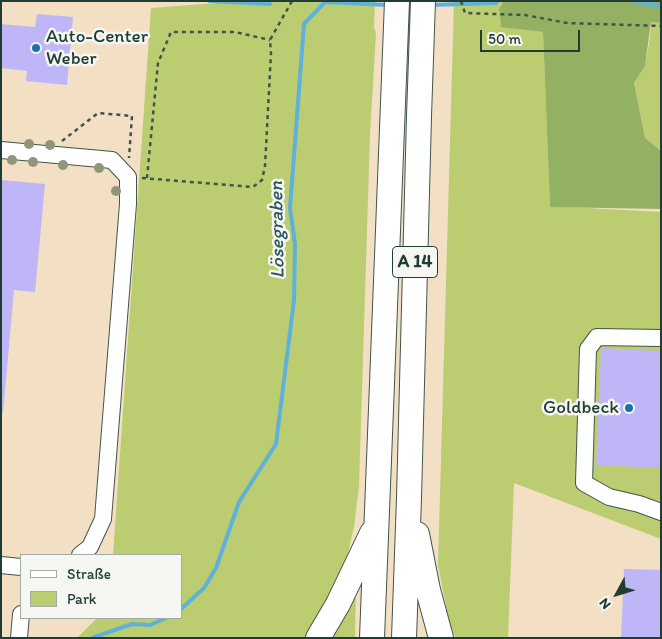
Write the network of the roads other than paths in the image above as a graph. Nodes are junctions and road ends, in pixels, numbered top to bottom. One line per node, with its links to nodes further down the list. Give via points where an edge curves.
1 (397, 1): 7 (highway, A 14)
2 (424, 1): 5 (highway, A 14)
3 (1, 150): 8 (street, via 112,160 128,177 103,519 90,547)
4 (661, 338): 6 (street, via 597,337 588,349 584,483 609,497)
5 (410, 498): 15 (highway, A 14); 16 (highway)
6 (661, 512)
7 (377, 522): 13 (highway, via 353,575); 14 (highway, A 14)
8 (81, 554)
9 (1, 565): 10 (street)
10 (20, 567)
11 (21, 619): 12 (street)
12 (19, 638)
13 (318, 638)
14 (372, 638)
15 (404, 638)
16 (441, 638)

